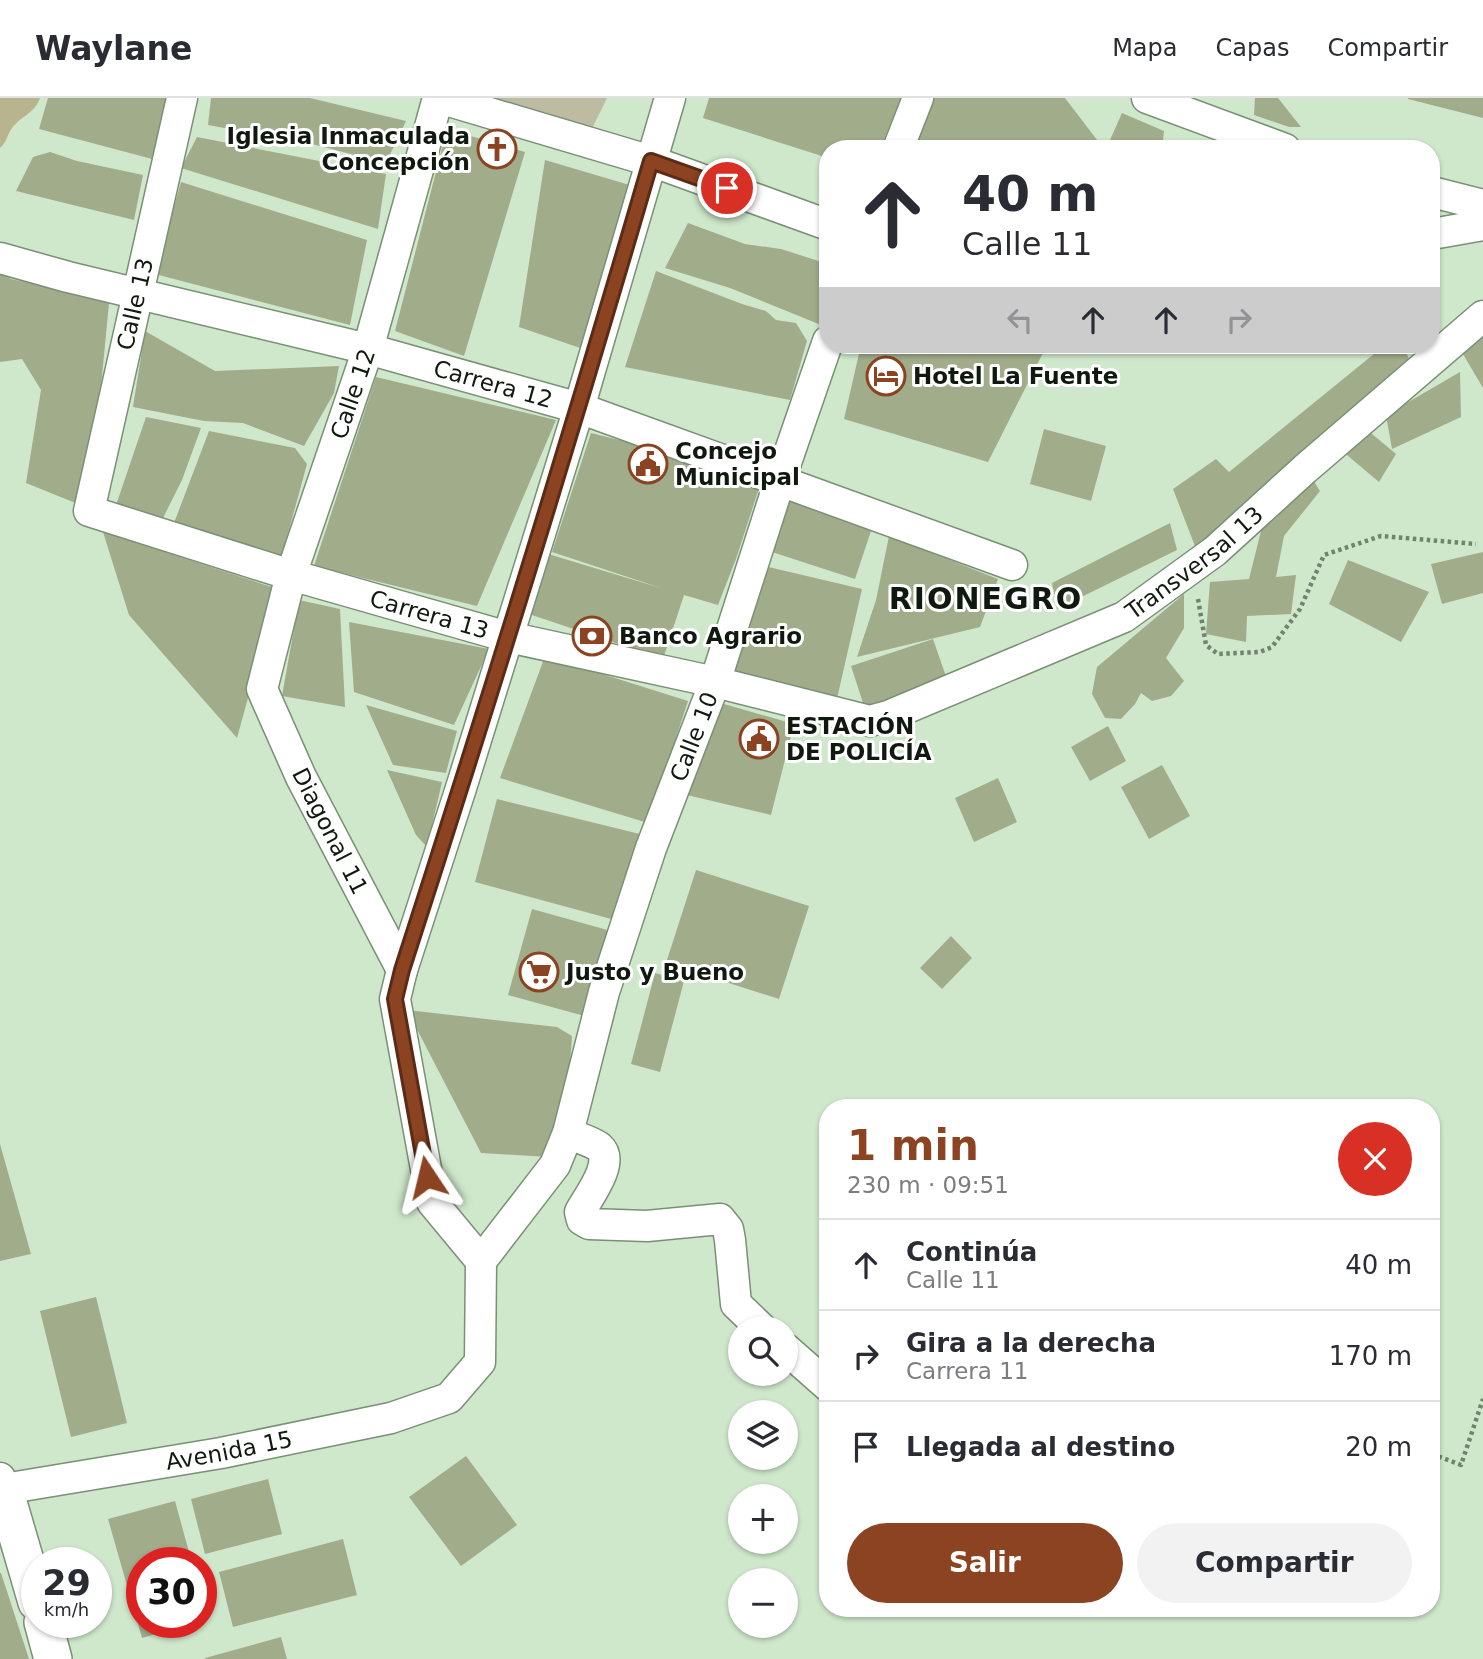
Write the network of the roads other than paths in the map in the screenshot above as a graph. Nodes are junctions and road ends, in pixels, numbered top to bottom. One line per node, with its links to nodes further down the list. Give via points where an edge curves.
1 (182, 98): 15 (street, Calle 13)
2 (439, 98): 8 (street); 17 (street, Calle 12)
3 (670, 98): 8 (street)
4 (918, 98): 6 (street)
5 (1147, 98): 7 (street)
6 (902, 140)
7 (1261, 140)
8 (651, 161): 11 (street); 21 (street)
9 (1440, 194): 10 (street)
10 (1483, 205)
11 (819, 222)
12 (1483, 225): 13 (street)
13 (1440, 233)
14 (0, 258): 15 (street, Carrera 12)
15 (138, 294): 17 (street, Carrera 12); 23 (street, Calle 13)
16 (1483, 316): 18 (street, Transversal 13)
17 (368, 349): 21 (street, Carrera 12); 25 (street, Calle 12)
18 (1440, 352)
19 (824, 354): 22 (street, Calle 10)
20 (1438, 354): 29 (street, Transversal 13, via 1215,551 1124,617 888,716 870,721)
21 (579, 408): 22 (street, Carrera 12); 26 (street)
22 (780, 480): 24 (street, Carrera 12); 27 (street, Calle 10)
23 (89, 511): 25 (street, Carrera 13)
24 (1012, 565)
25 (291, 575): 26 (street, Carrera 13); 28 (street, Calle 12)
26 (508, 637): 27 (street, Carrera 13); 30 (street)
27 (715, 682): 29 (street, Carrera 13); 31 (street, Calle 10, via 651,848 604,992)
28 (262, 689): 30 (street, Diagonal 11, via 301,777)
29 (854, 717)
30 (402, 970): 32 (street, via 395,999 432,1202)
31 (568, 1133): 32 (street, Calle 10, via 555,1165); 33 (street, via 599,1147 605,1157 604,1168 580,1212 582,1220 647,1226 720,1219 730,1240 736,1304)
32 (481, 1261): 36 (street, Avenida 15, via 480,1362 449,1398 391,1418 234,1451)
33 (748, 1316)
34 (798, 1360): 35 (street)
35 (819, 1378)
36 (1, 1486): 37 (street)
37 (21, 1550)
38 (47, 1638): 39 (street)
39 (53, 1659)

